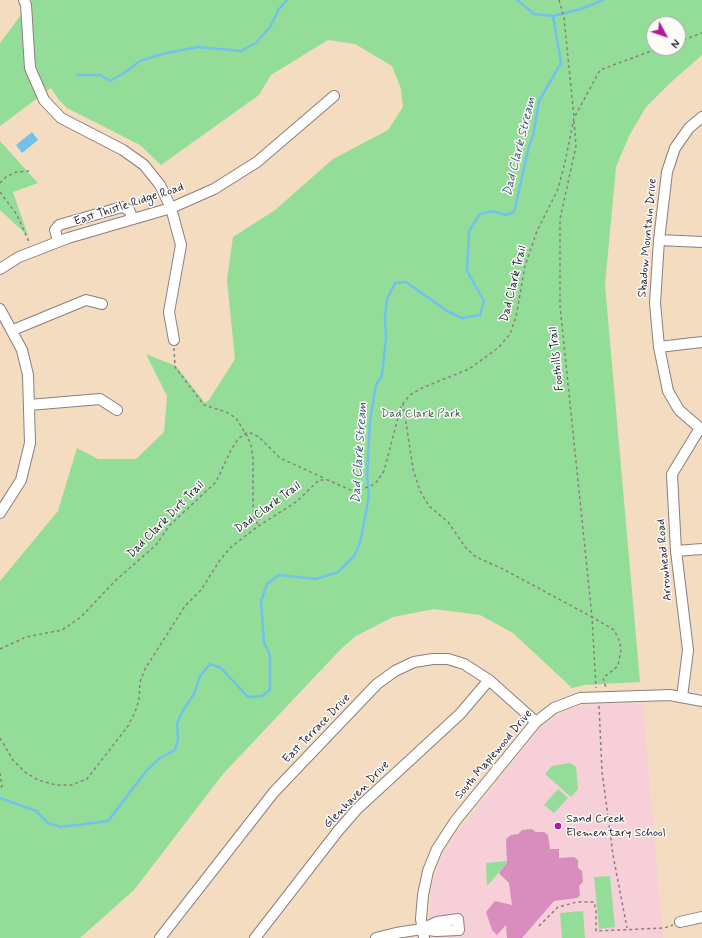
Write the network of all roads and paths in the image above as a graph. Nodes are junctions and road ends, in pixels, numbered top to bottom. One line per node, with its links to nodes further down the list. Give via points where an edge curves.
1 (24, 0): 12 (street, via 30,68 44,100 60,118 123,150 144,165 160,185)
2 (559, 0): 8 (path, Foothills Trail, via 564,18)
3 (702, 33): 4 (path)
4 (686, 39)
5 (646, 53): 8 (path, Dad Clark Trail, via 600,70)
6 (334, 96): 12 (street, East Thistle Ridge Road, via 257,162 214,189)
7 (702, 117): 14 (street, Shadow Mountain Drive, via 689,128 674,148 667,172)
8 (574, 118): 25 (path, Dad Clark Trail, via 558,189 537,232 525,266 516,317 510,334 498,348 469,369 422,388); 35 (path, Foothills Trail, via 576,146 560,219 560,306)
9 (29, 171): 10 (path, via 16,172)
10 (0, 183)
11 (0, 192): 17 (path, via 17,215)
12 (171, 208): 13 (street, East Thistle Ridge Road); 22 (street, via 181,245 168,312)
13 (133, 219): 15 (street, East Thistle Ridge Road); 15 (street, via 129,210 122,207 59,225 55,230)
14 (659, 240): 16 (street); 24 (street, Shadow Mountain Drive, via 655,303)
15 (58, 241): 17 (street, East Thistle Ridge Road)
16 (702, 242)
17 (33, 251): 18 (street, East Thistle Ridge Road, via 19,256)
18 (0, 269)
19 (102, 304): 21 (street, via 86,300)
20 (0, 309): 21 (street)
21 (13, 330): 26 (street, via 22,350 28,375)
22 (174, 340): 29 (path, via 175,367 204,405 236,418)
23 (702, 342): 24 (street)
24 (659, 347): 28 (street, Shadow Mountain Drive, via 668,392 679,410)
25 (403, 403): 30 (path, via 384,472 373,485 355,492); 35 (path, via 413,469 420,491 429,506 448,522 466,548 476,557)
26 (29, 405): 27 (street, via 100,399); 31 (street, via 30,443 21,480)
27 (118, 410)
28 (701, 429): 34 (street, Arrowhead Road, via 672,474)
29 (246, 433): 30 (path, via 259,437 280,458); 32 (path, via 251,445 254,517); 36 (path, Dad Clark Dirt Trail, via 238,439 231,450 216,482 174,521 156,545 114,581 81,617 62,630 26,637)
30 (328, 480): 32 (path, Dad Clark Trail, via 319,480 296,502)
31 (0, 513)
32 (258, 525): 42 (path, Dad Clark Trail, via 231,547 201,590 185,606 145,668 135,712 128,726 87,779 71,785 56,785 38,780 13,760)
33 (702, 549): 34 (street)
34 (676, 551): 39 (street, Arrowhead Road, via 688,650)
35 (592, 617): 38 (path, Foothills Trail); 38 (path, via 614,630 621,649 618,666 603,678)
36 (0, 650)
37 (489, 680): 41 (street, East Terrace Drive); 50 (street, East Terrace Drive, via 464,664 448,660 414,662 394,670 377,684 274,792); 51 (street, Glenhaven Drive, via 460,714 357,809)
38 (601, 694): 39 (street, South Maplewood Drive); 41 (street, South Maplewood Drive, via 567,702 554,708); 48 (path, via 598,711 602,771 613,855)
39 (682, 697): 40 (street, South Maplewood Drive)
40 (702, 701)
41 (536, 722): 49 (street, South Maplewood Drive, via 441,842 433,857 422,902)
42 (0, 738)
43 (0, 773): 44 (path)
44 (0, 790)
45 (702, 917): 46 (street)
46 (680, 922): 48 (path, via 664,928)
47 (539, 926): 48 (path, via 558,907 577,902 594,902 596,931)
48 (627, 928)
49 (423, 934): 49 (street, via 437,922 458,919 459,930); 52 (street, via 396,933)
50 (160, 938)
51 (255, 938)
52 (376, 938)

